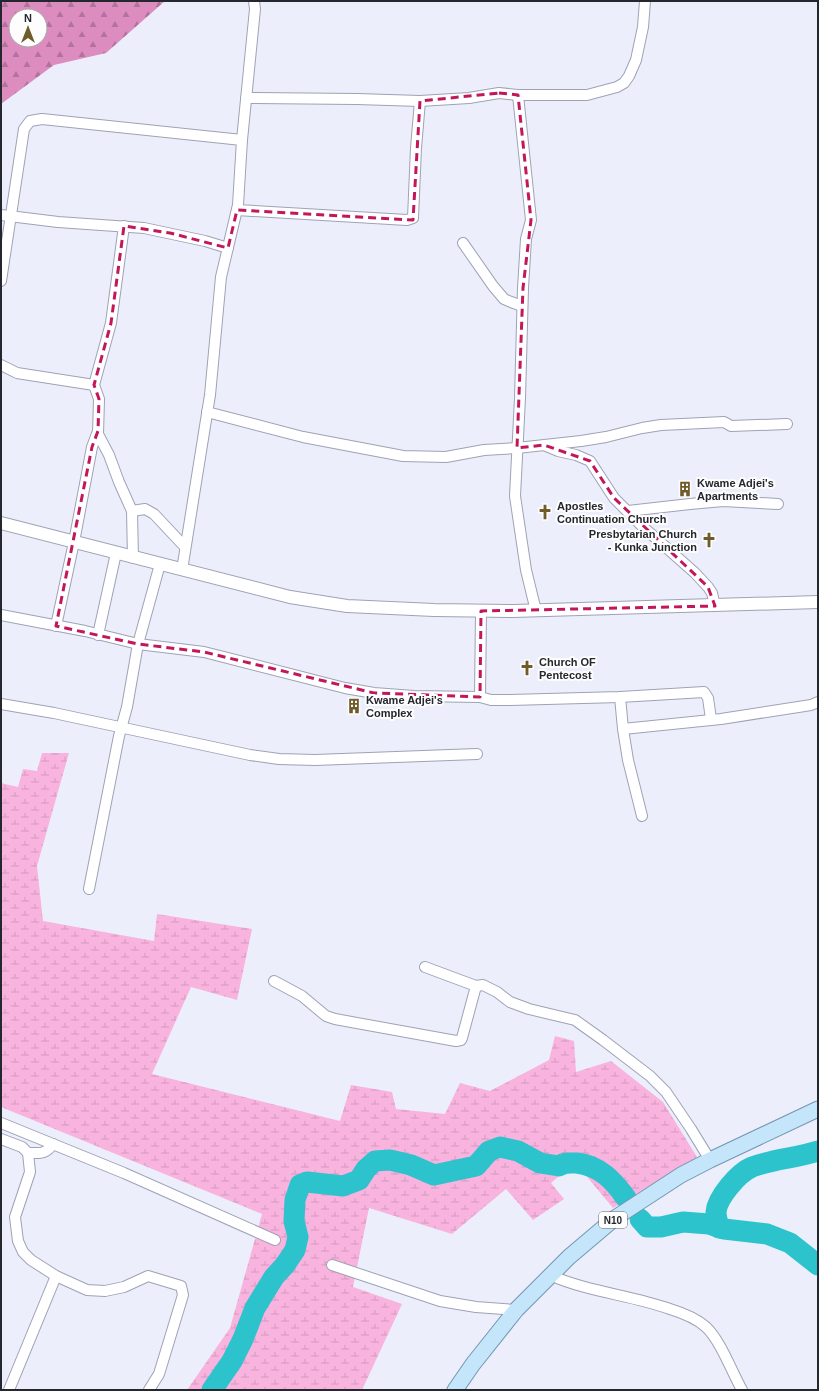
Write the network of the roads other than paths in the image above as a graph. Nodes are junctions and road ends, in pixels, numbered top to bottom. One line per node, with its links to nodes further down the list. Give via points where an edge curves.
1 (254, 1): 4 (street)
2 (645, 1): 3 (street, via 636,60 624,83 587,95)
3 (518, 95): 5 (street, via 499,93); 13 (street, via 531,220 526,239)
4 (246, 98): 5 (street); 6 (street)
5 (420, 101): 7 (street, via 413,218 407,220)
6 (242, 140): 7 (street); 8 (street, via 42,119 30,121 24,129)
7 (237, 210): 11 (street)
8 (6, 216): 9 (street); 12 (street)
9 (124, 226): 11 (street, via 170,233); 15 (street, via 111,323)
10 (463, 243): 13 (street, via 504,299)
11 (228, 248): 16 (street, via 221,277)
12 (1, 281)
13 (522, 306): 20 (street)
14 (1, 365): 15 (street, via 17,373)
15 (94, 385): 18 (street, via 98,399)
16 (207, 412): 20 (street, via 303,437 403,456 446,456); 26 (street)
17 (787, 424): 19 (street, via 731,426 724,422 713,422 661,425 606,437)
18 (98, 431): 22 (street); 25 (street, via 92,447)
19 (544, 445): 20 (street); 23 (street, via 590,461 614,498)
20 (517, 448): 34 (street, via 516,508 526,570)
21 (778, 504): 23 (street, via 723,501)
22 (132, 511): 26 (street, via 145,510 154,514); 28 (street)
23 (628, 511): 32 (street, via 703,581 712,593)
24 (1, 524): 25 (street)
25 (74, 542): 27 (street); 36 (street)
26 (185, 547): 30 (street)
27 (116, 553): 28 (street); 37 (street)
28 (134, 558): 29 (street)
29 (160, 564): 30 (street); 38 (street)
30 (182, 570): 33 (street, via 290,597 332,604)
31 (818, 602): 32 (street)
32 (715, 606): 34 (street)
33 (481, 611): 34 (street); 39 (street)
34 (536, 611)
35 (1, 615): 36 (street)
36 (56, 626): 37 (street)
37 (98, 635): 38 (street)
38 (138, 644): 39 (street, via 204,652 374,693); 44 (street)
39 (480, 697): 40 (street, via 510,700)
40 (620, 697): 43 (street, via 704,692 708,698); 45 (street)
41 (818, 702): 43 (street, via 789,709)
42 (1, 704): 44 (street)
43 (711, 719): 45 (street)
44 (122, 728): 46 (street, via 279,759); 48 (street)
45 (623, 729): 47 (street)
46 (477, 754)
47 (642, 816)
48 (89, 889)
49 (425, 967): 51 (street)
50 (274, 981): 51 (street, via 302,996 326,1016 336,1020 456,1041 462,1038)
51 (476, 986): 57 (street, via 483,985 510,1002 529,1009 570,1018 603,1040 650,1076 666,1092)
52 (818, 1109): 57 (main road, N10)
53 (1, 1123): 55 (street)
54 (1, 1139): 56 (street, via 22,1147)
55 (53, 1144): 56 (street, via 43,1153); 58 (street)
56 (28, 1153): 61 (street, via 30,1172 15,1217 18,1241 22,1252)
57 (710, 1160): 60 (main road, N10, via 680,1175 615,1218)
58 (275, 1240)
59 (332, 1265): 62 (street, via 440,1301)
60 (550, 1275): 62 (main road, N10); 66 (street, via 565,1282 635,1298 689,1316 706,1327 718,1343)
61 (56, 1276): 63 (street); 64 (street, via 87,1290 105,1291 124,1287 148,1276 181,1286 183,1295 159,1374)
62 (516, 1310): 65 (main road, N10)
63 (10, 1390)
64 (149, 1390)
65 (455, 1390)
66 (742, 1390)

